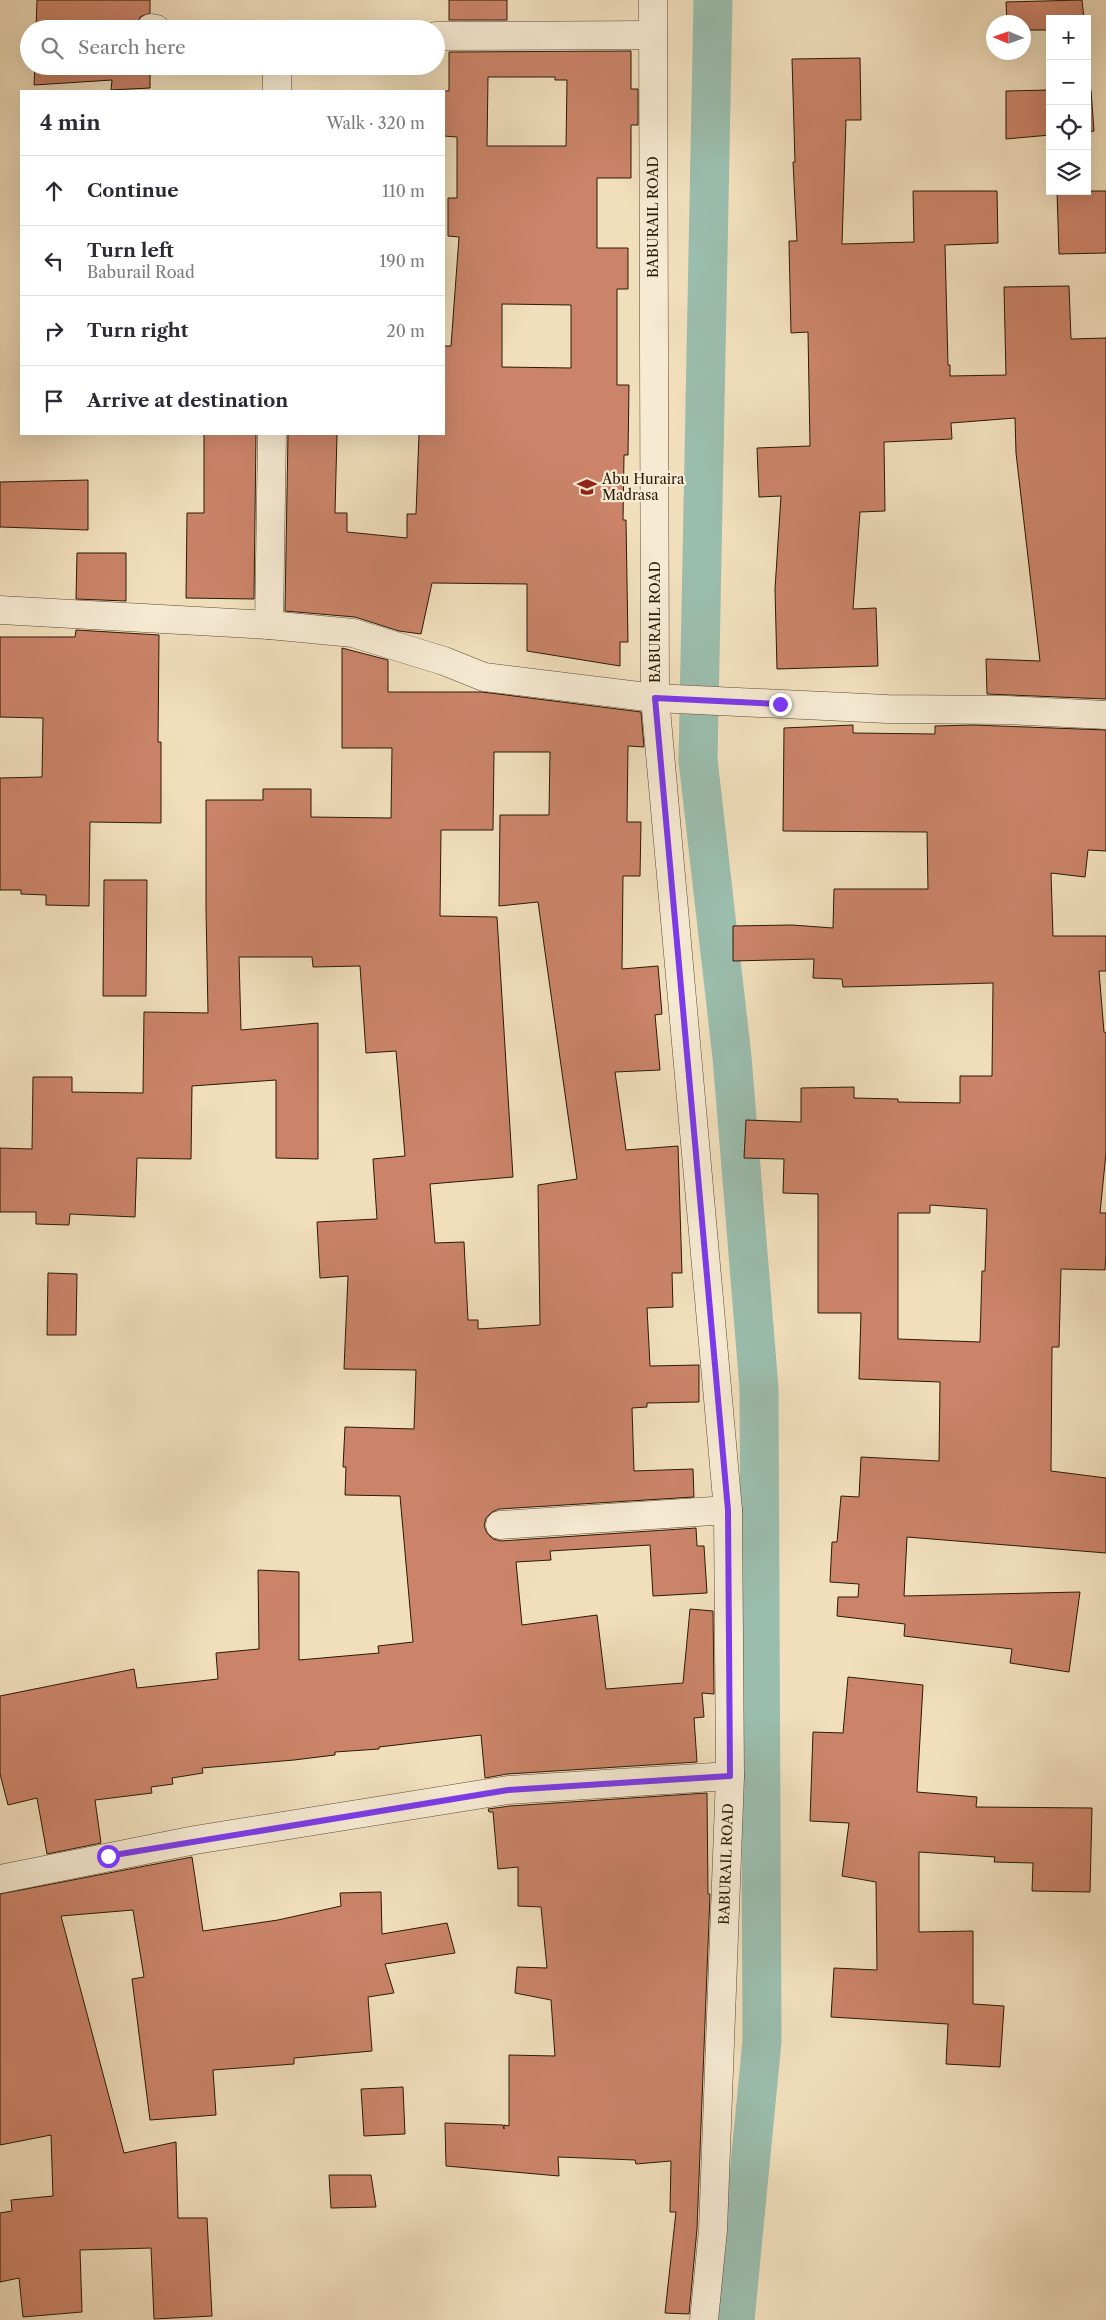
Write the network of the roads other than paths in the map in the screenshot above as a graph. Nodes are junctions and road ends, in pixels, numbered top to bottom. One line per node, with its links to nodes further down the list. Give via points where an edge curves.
1 (653, 0): 2 (street, BABURAIL ROAD)
2 (652, 35): 3 (street); 9 (street, BABURAIL ROAD)
3 (445, 36)
4 (277, 75): 5 (street)
5 (277, 90)
6 (272, 435): 8 (street)
7 (0, 610): 8 (street)
8 (270, 625): 9 (street, via 353,633 484,676)
9 (657, 699): 10 (street); 11 (street, BABURAIL ROAD)
10 (1106, 714)
11 (728, 1510): 12 (street); 13 (street, BABURAIL ROAD)
12 (500, 1524)
13 (730, 1776): 14 (street, via 508,1790 195,1840); 15 (street, BABURAIL ROAD, via 713,2230)
14 (0, 1879)
15 (704, 2320)

